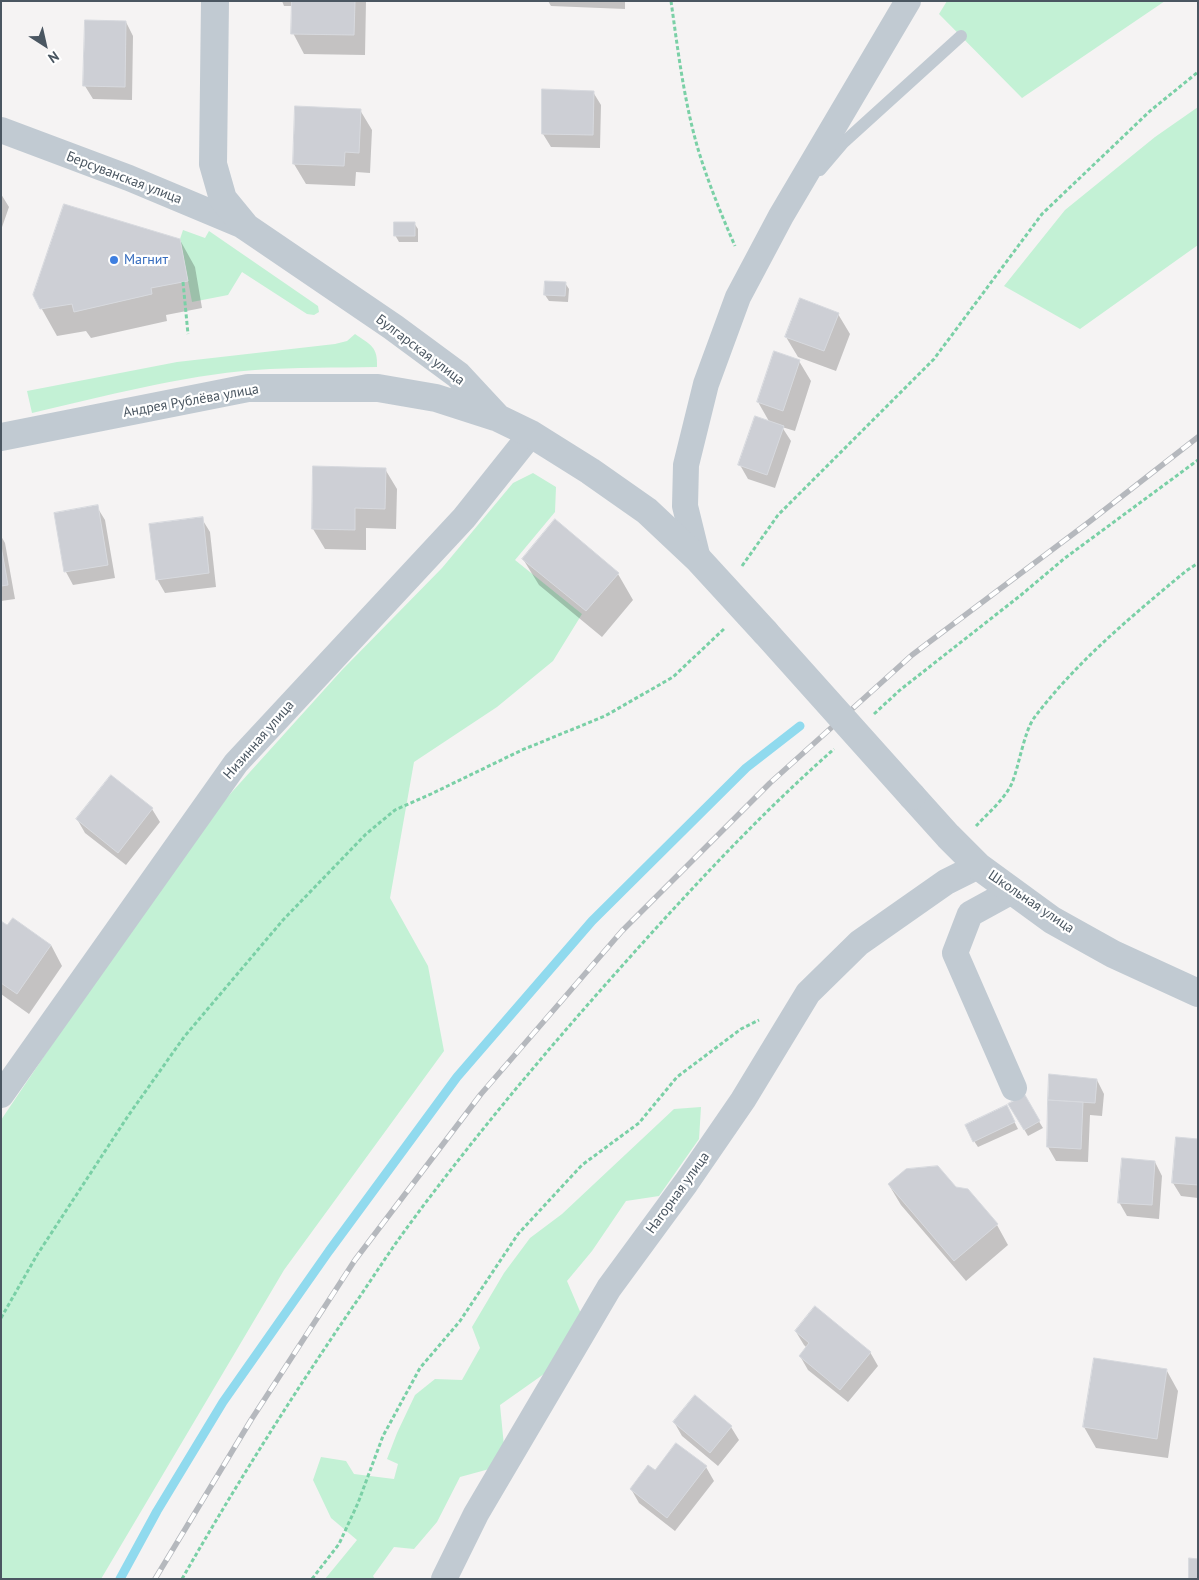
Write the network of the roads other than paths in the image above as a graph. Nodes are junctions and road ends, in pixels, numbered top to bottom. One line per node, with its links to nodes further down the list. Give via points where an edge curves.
1 (215, 1): 6 (street, Булгарская улица, via 213,164 223,199)
2 (908, 1): 5 (street)
3 (961, 36): 5 (lane, via 843,143)
4 (1, 130): 6 (street, Берсуванская улица)
5 (781, 216): 10 (street, via 738,297 706,384 686,465 685,506)
6 (246, 227): 7 (street, Булгарская улица, via 458,375)
7 (498, 418): 8 (street, Булгарская улица); 9 (street, Андрея Рублёва улица, via 436,398 378,388 248,388)
8 (531, 434): 10 (street, Булгарская улица, via 647,511); 16 (street, Низинная улица, via 464,518 236,763)
9 (1, 437)
10 (698, 559): 11 (street, Булгарская улица)
11 (765, 632): 12 (street, Школьная улица, bridge)
12 (978, 866): 13 (street, Школьная улица); 17 (street, Нагорная улица, via 946,882 859,943 808,993 743,1100 609,1288 476,1514)
13 (1012, 891): 14 (street, Школьная улица, via 1052,920 1105,950); 15 (street, via 970,914 954,954)
14 (1198, 993)
15 (1014, 1088)
16 (1, 1094)
17 (444, 1579)

